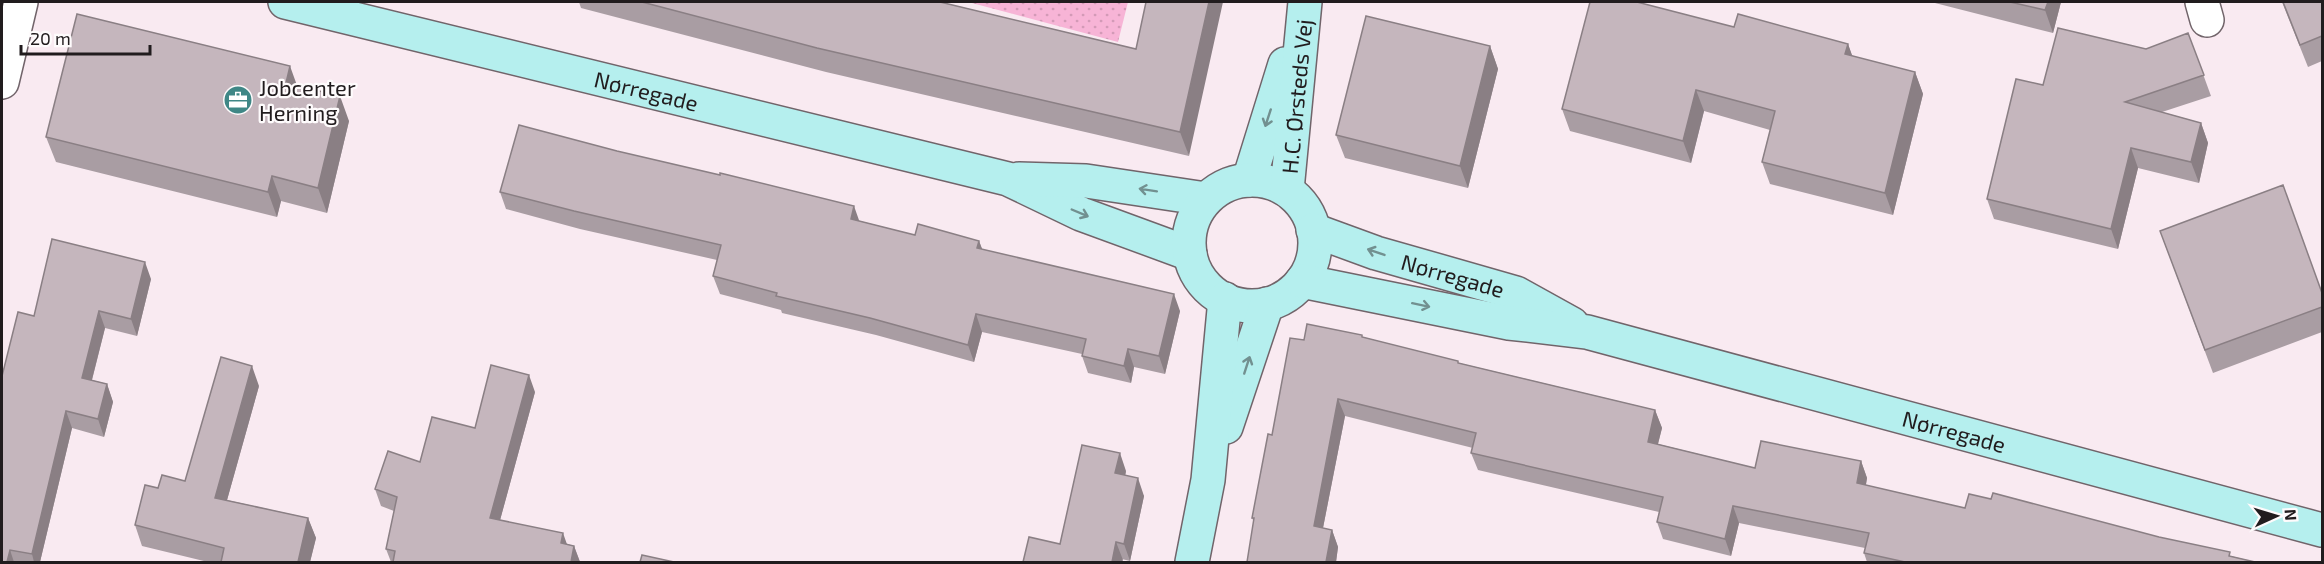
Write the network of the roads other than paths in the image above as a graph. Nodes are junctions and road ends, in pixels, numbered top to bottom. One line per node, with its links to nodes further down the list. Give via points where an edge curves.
1 (21, 2): 4 (street)
2 (285, 2): 5 (street, Nørregade)
3 (1305, 2): 6 (street, H.C. Ørsteds Vej, one-way to 6); 7 (street, H.C. Ørsteds Vej)
4 (2, 82)
5 (1008, 179): 8 (street, Nørregade, one-way to 5, via 1086,181); 10 (street, Nørregade, one-way to 10, via 1081,214)
6 (1249, 180): 7 (street); 8 (street, via 1233,182)
7 (1287, 190): 9 (street, via 1308,214)
8 (1206, 199): 10 (street, via 1192,225)
9 (1314, 230): 11 (street, via 1311,265); 14 (street, Nørregade, one-way to 9, via 1516,293 1377,253)
10 (1190, 254): 12 (street, via 1197,273)
11 (1302, 281): 13 (street, via 1286,296); 14 (street, Nørregade, one-way to 14, via 1509,324)
12 (1224, 299): 13 (street, via 1245,305); 15 (street)
13 (1267, 304): 15 (street, one-way to 13)
14 (1587, 332): 16 (street, Nørregade)
15 (1208, 480): 17 (street)
16 (2322, 530)
17 (1192, 562)

